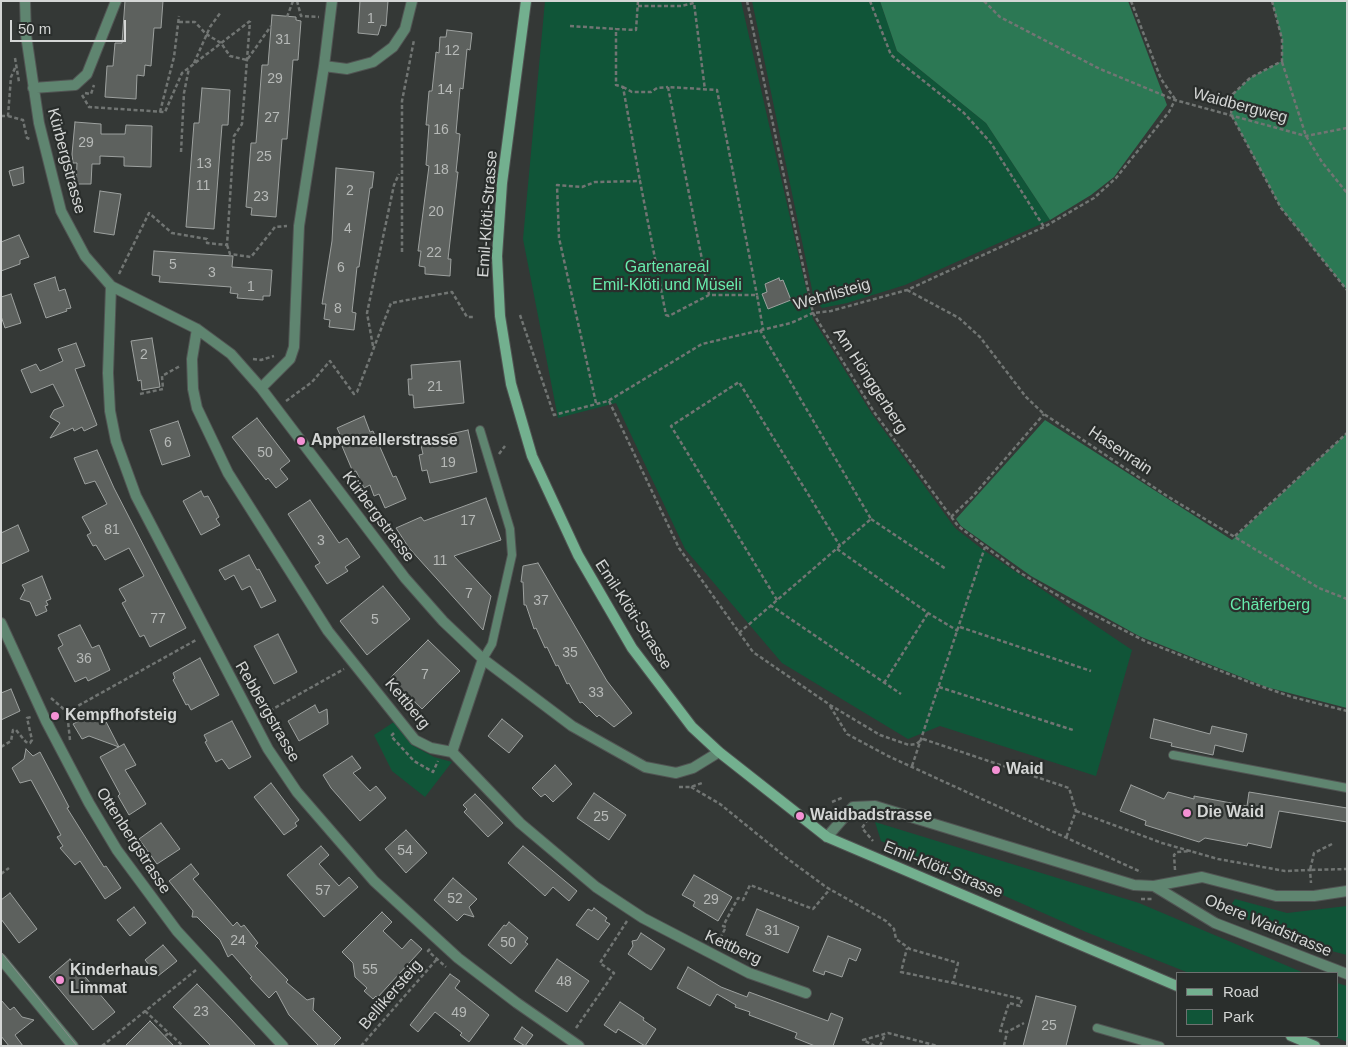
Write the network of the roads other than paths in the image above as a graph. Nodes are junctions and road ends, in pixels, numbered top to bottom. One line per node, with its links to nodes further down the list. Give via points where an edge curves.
1 (25, 1): 7 (street, Kürbergstrasse)
2 (116, 1): 7 (street, via 87,74 75,84)
3 (332, 1): 6 (street)
4 (412, 1): 6 (street, via 405,29 393,47 374,62 347,69)
5 (526, 1): 15 (street, Emil-Klöti-Strasse, via 502,183 497,256 500,316 511,384 532,456 578,555 632,648 692,727)
6 (324, 66): 10 (street, via 298,226 294,347 290,359)
7 (33, 88): 8 (street, Kürbergstrasse, via 61,211 85,256)
8 (111, 286): 9 (street, Kürbergstrasse); 29 (street, Rebbergstrasse, via 108,373 116,441 136,496 268,749 297,792 374,881 458,958)
9 (197, 329): 10 (street, Kürbergstrasse, via 231,354); 14 (street, Kettberg, via 192,359 193,389 198,408 228,474 328,631 402,725 415,740 431,748)
10 (261, 388): 13 (street, Kürbergstrasse, via 405,578)
11 (480, 430): 13 (lane, via 510,529 512,555 492,644)
12 (1, 623): 28 (street, Ottenbergstrasse, via 46,721 117,850 176,931)
13 (483, 659): 14 (street); 15 (street, Kürbergstrasse, via 572,726 645,767 676,773 693,768)
14 (452, 752): 24 (street, Kettberg, via 520,823 596,886 634,912 748,973)
15 (719, 752): 18 (street, Emil-Klöti-Strasse)
16 (1173, 754): 17 (lane)
17 (1347, 788)
18 (828, 837): 19 (street, via 853,808 875,806 1134,885); 23 (street, Emil-Klöti-Strasse)
19 (1154, 886): 20 (street, via 1202,877 1276,896 1314,896); 22 (street, Obere Waidstrasse, via 1215,923)
20 (1347, 891)
21 (1, 958): 27 (street)
22 (1347, 974)
23 (1176, 986)
24 (806, 994)
25 (1097, 1028): 30 (lane)
26 (1294, 1037): 31 (street)
27 (73, 1046)
28 (283, 1046)
29 (579, 1046)
30 (1160, 1046)
31 (1315, 1046)

